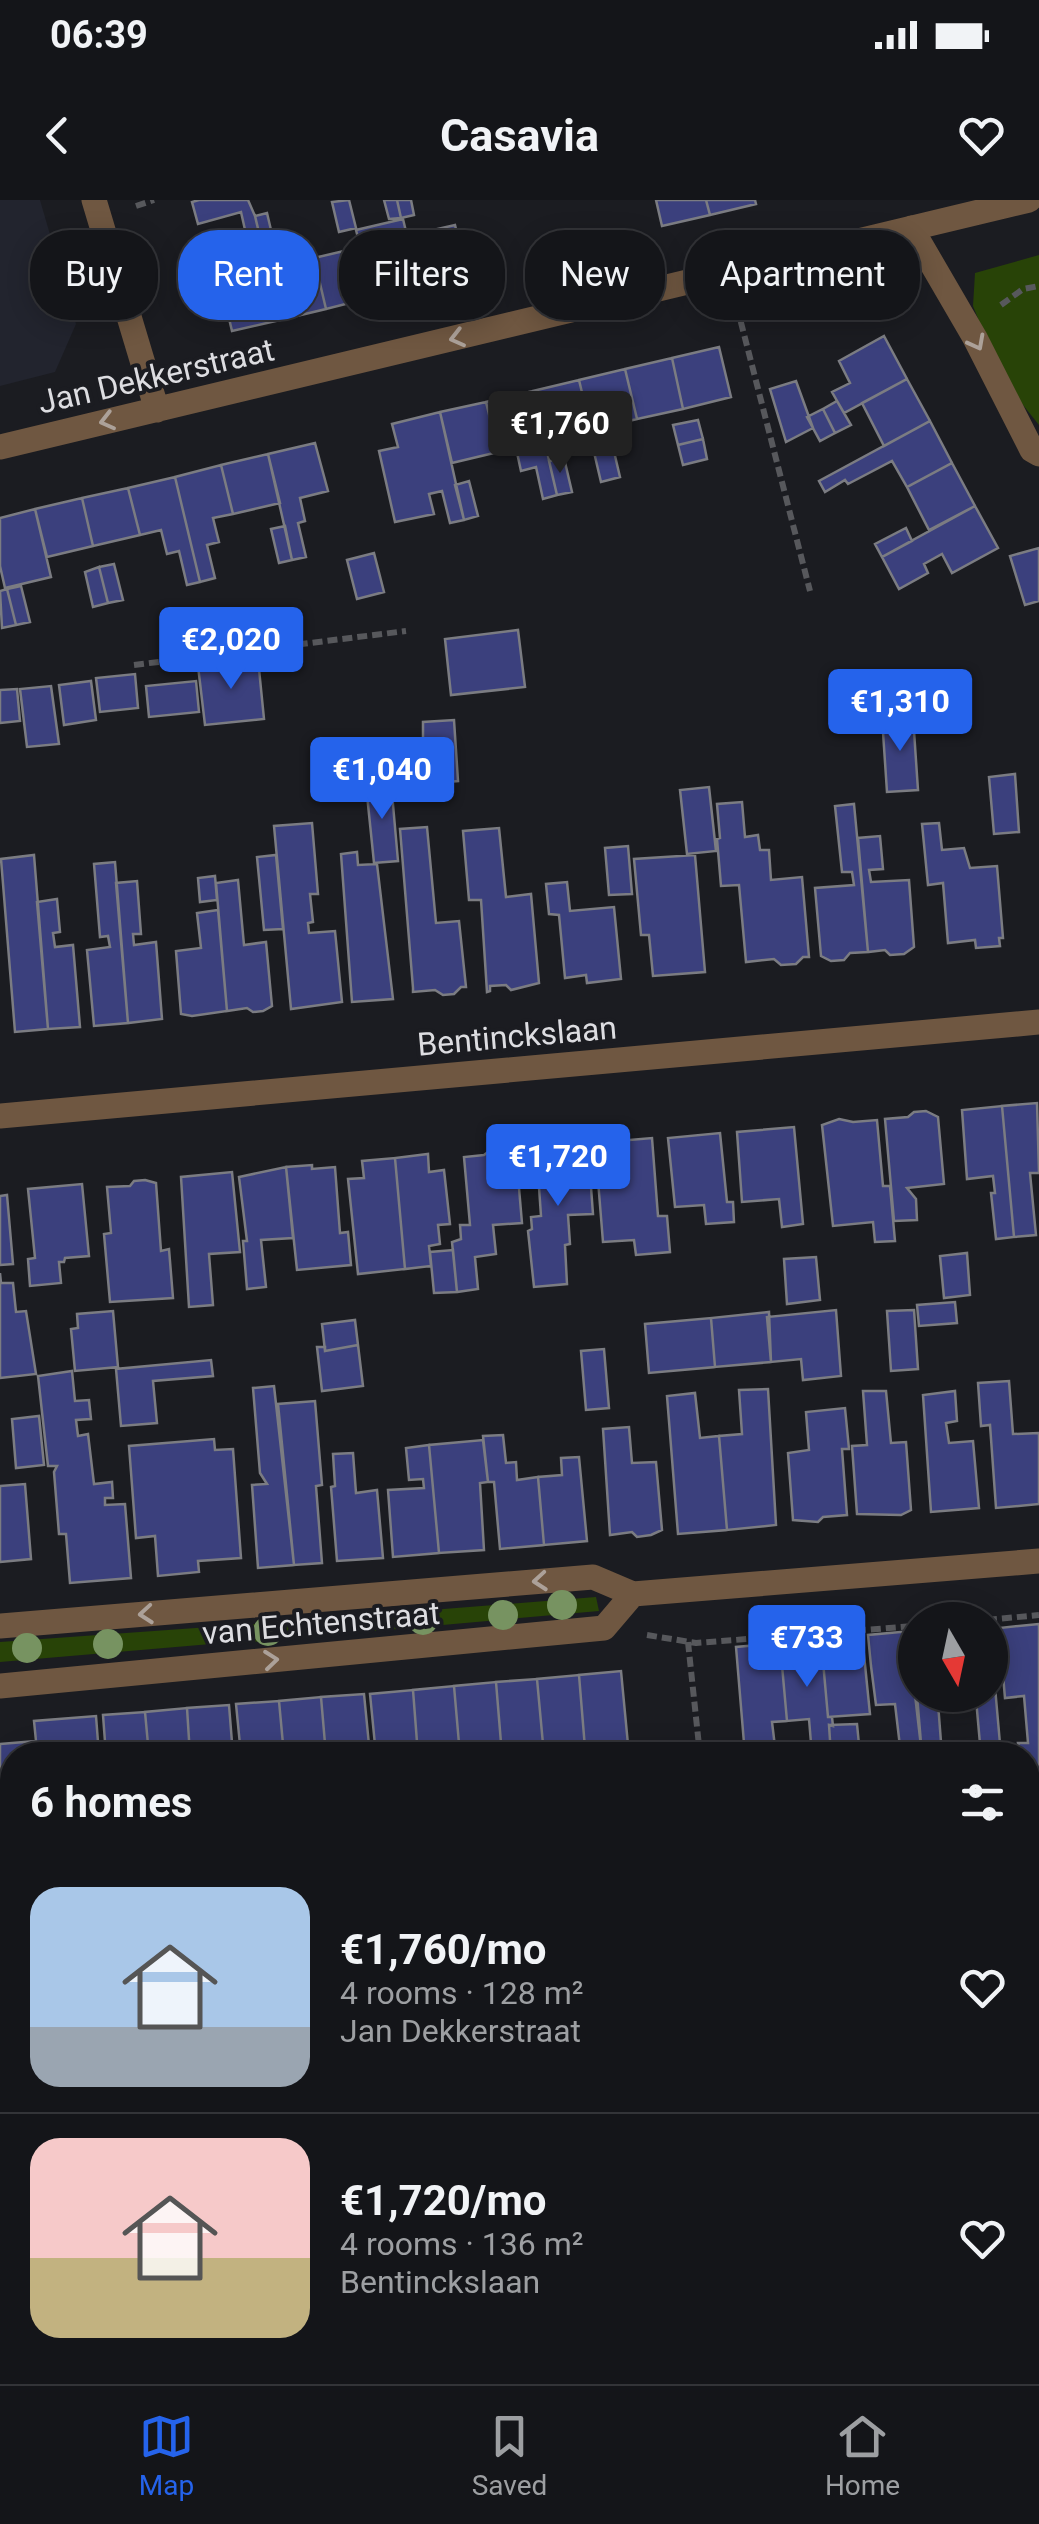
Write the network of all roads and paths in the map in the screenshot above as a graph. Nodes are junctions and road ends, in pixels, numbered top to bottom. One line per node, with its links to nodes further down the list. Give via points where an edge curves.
1 (94, 200): 7 (street)
2 (1017, 201): 3 (street, Jan Dekkerstraat)
3 (911, 228): 4 (street, Jan Dekkerstraat); 9 (street, one-way to 9)
4 (903, 230)
5 (685, 282): 7 (street, Jan Dekkerstraat, one-way to 7)
6 (740, 320): 10 (path)
7 (157, 410): 8 (street, Jan Dekkerstraat, one-way to 8)
8 (0, 448)
9 (1039, 454)
10 (810, 590)
11 (406, 630): 12 (path)
12 (134, 665)
13 (1039, 1022): 14 (street, Bentinckslaan)
14 (0, 1116)
15 (1039, 1561): 16 (street, van Echtenstraat)
16 (633, 1594): 19 (street, van Echtenstraat, one-way to 19, via 594,1576); 21 (street)
17 (1039, 1615): 18 (path)
18 (1008, 1618)
19 (0, 1626)
20 (898, 1627): 22 (path)
21 (604, 1628): 22 (path); 23 (street, van Echtenstraat, one-way to 21)
22 (688, 1642): 24 (path)
23 (0, 1686)
24 (699, 1742)

